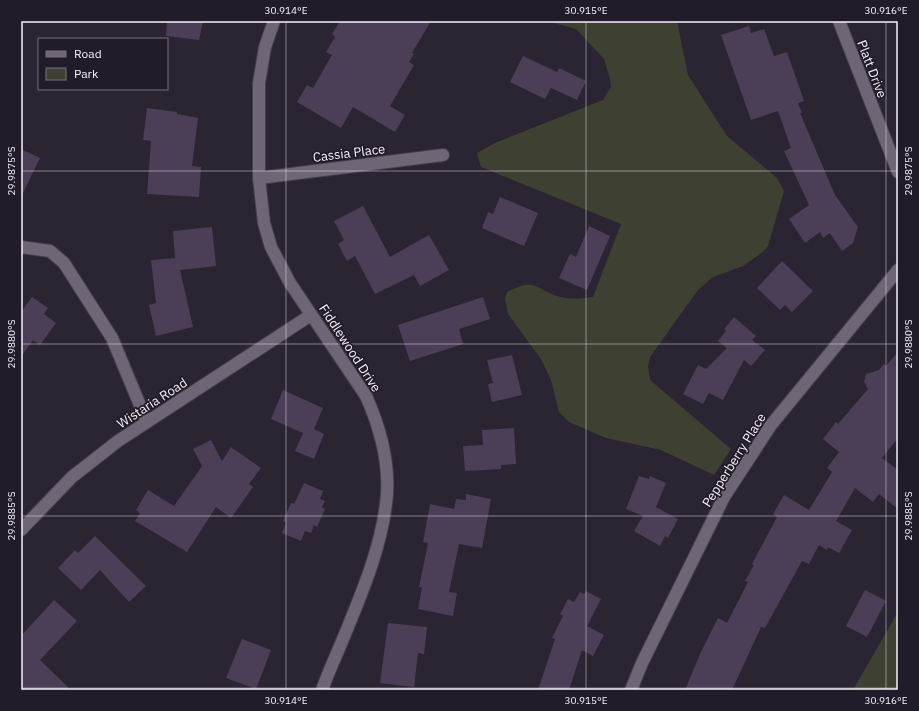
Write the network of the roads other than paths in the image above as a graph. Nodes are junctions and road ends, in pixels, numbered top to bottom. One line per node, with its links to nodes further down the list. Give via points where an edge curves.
1 (274, 21): 5 (street, Fiddlewood Drive, via 265,46 259,83)
2 (839, 21): 4 (street, Platt Drive)
3 (443, 155): 5 (street, Cassia Place)
4 (898, 172)
5 (259, 178): 8 (street, Fiddlewood Drive, via 264,223 271,247 290,284)
6 (21, 247): 9 (street, via 50,251 64,263 112,338)
7 (898, 270): 12 (street, Pepperberry Place, via 771,425 724,497 642,663)
8 (311, 314): 9 (street, Wistaria Road); 11 (street, Fiddlewood Drive, via 366,396 374,415 386,463 387,492 382,531 357,604)
9 (148, 422): 10 (street, Wistaria Road, via 72,477)
10 (21, 530)
11 (322, 690)
12 (632, 690)

